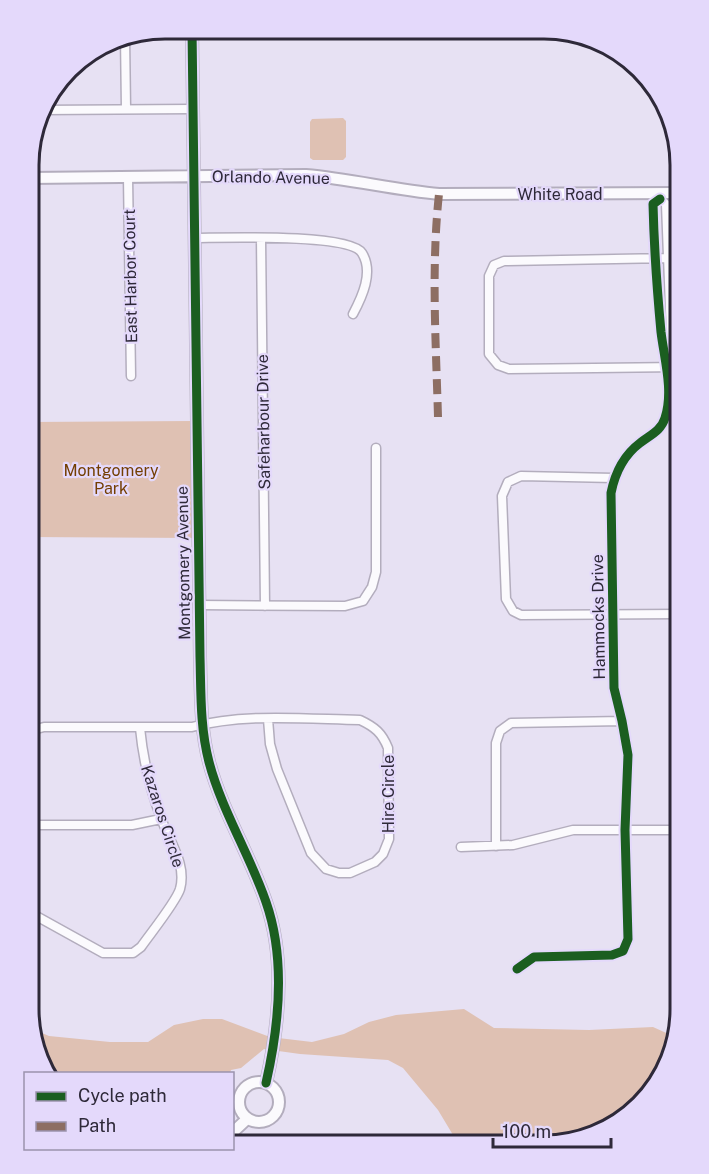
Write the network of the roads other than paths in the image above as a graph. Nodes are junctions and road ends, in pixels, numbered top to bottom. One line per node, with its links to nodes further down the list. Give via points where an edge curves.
1 (192, 39): 4 (street, Montgomery Avenue)
2 (125, 46): 3 (street)
3 (126, 109): 4 (street); 5 (street)
4 (193, 109): 6 (street, Montgomery Avenue)
5 (52, 110)
6 (194, 176): 7 (street, Orlando Avenue); 9 (street, Orlando Avenue, via 306,175); 12 (street, Montgomery Avenue)
7 (128, 177): 8 (street, Orlando Avenue); 21 (street, East Harbor Court)
8 (39, 178)
9 (440, 194): 11 (street, White Road)
10 (670, 195): 11 (street, White Road)
11 (660, 196): 14 (street, Hammocks Drive, via 653,204); 15 (street, Hammocks Drive, via 666,204)
12 (194, 238): 13 (street); 24 (street, Montgomery Avenue)
13 (261, 238): 17 (street, via 313,239 351,245 361,251 366,263 364,292); 25 (street, Safeharbour Drive)
14 (654, 258): 15 (street); 19 (street, Hammocks Drive); 19 (street, via 504,261 494,265 489,276 489,354 498,365 509,369)
15 (668, 258): 16 (street, Hammocks Drive)
16 (670, 309)
17 (354, 314)
18 (670, 341): 19 (street, Hammocks Drive)
19 (666, 367): 20 (street); 23 (street, Hammocks Drive, via 665,418 657,432 638,444 621,463)
20 (670, 367)
21 (131, 376)
22 (376, 448): 25 (street, via 376,572 363,601 345,606)
23 (614, 478): 27 (street, Hammocks Drive); 27 (street, via 520,477 508,482 502,496 506,599 513,611 521,615)
24 (199, 605): 25 (street); 30 (street, Montgomery Avenue)
25 (265, 606)
26 (670, 614): 27 (street)
27 (612, 615): 29 (street, Hammocks Drive, via 614,688)
28 (268, 719): 28 (street, Hire Circle, via 277,769 311,853 327,869 339,873 350,873 375,862 389,839 388,748 383,735 360,720); 30 (street, Hire Circle)
29 (622, 721): 35 (street, Hammocks Drive, via 628,755); 37 (street, via 511,723 500,731 496,743)
30 (203, 724): 31 (street); 41 (street, Montgomery Avenue, via 209,762 267,903 274,933 278,966 276,1032)
31 (140, 728): 32 (street); 33 (street, Kazaros Circle)
32 (39, 729)
33 (161, 819): 34 (street, via 132,825); 39 (street, Kazaros Circle, via 181,866 180,891 141,947 133,953 103,953)
34 (39, 825)
35 (625, 830): 36 (street); 37 (street, via 573,830); 40 (street, Hammocks Drive, via 628,939 622,951 612,955 534,957)
36 (670, 830)
37 (496, 846): 38 (street)
38 (461, 847)
39 (39, 918)
40 (517, 969)
41 (266, 1083): 42 (street, via 252,1083 240,1096 240,1110); 42 (street, via 279,1100 276,1113 261,1122)
42 (247, 1119): 43 (street)
43 (234, 1131)

